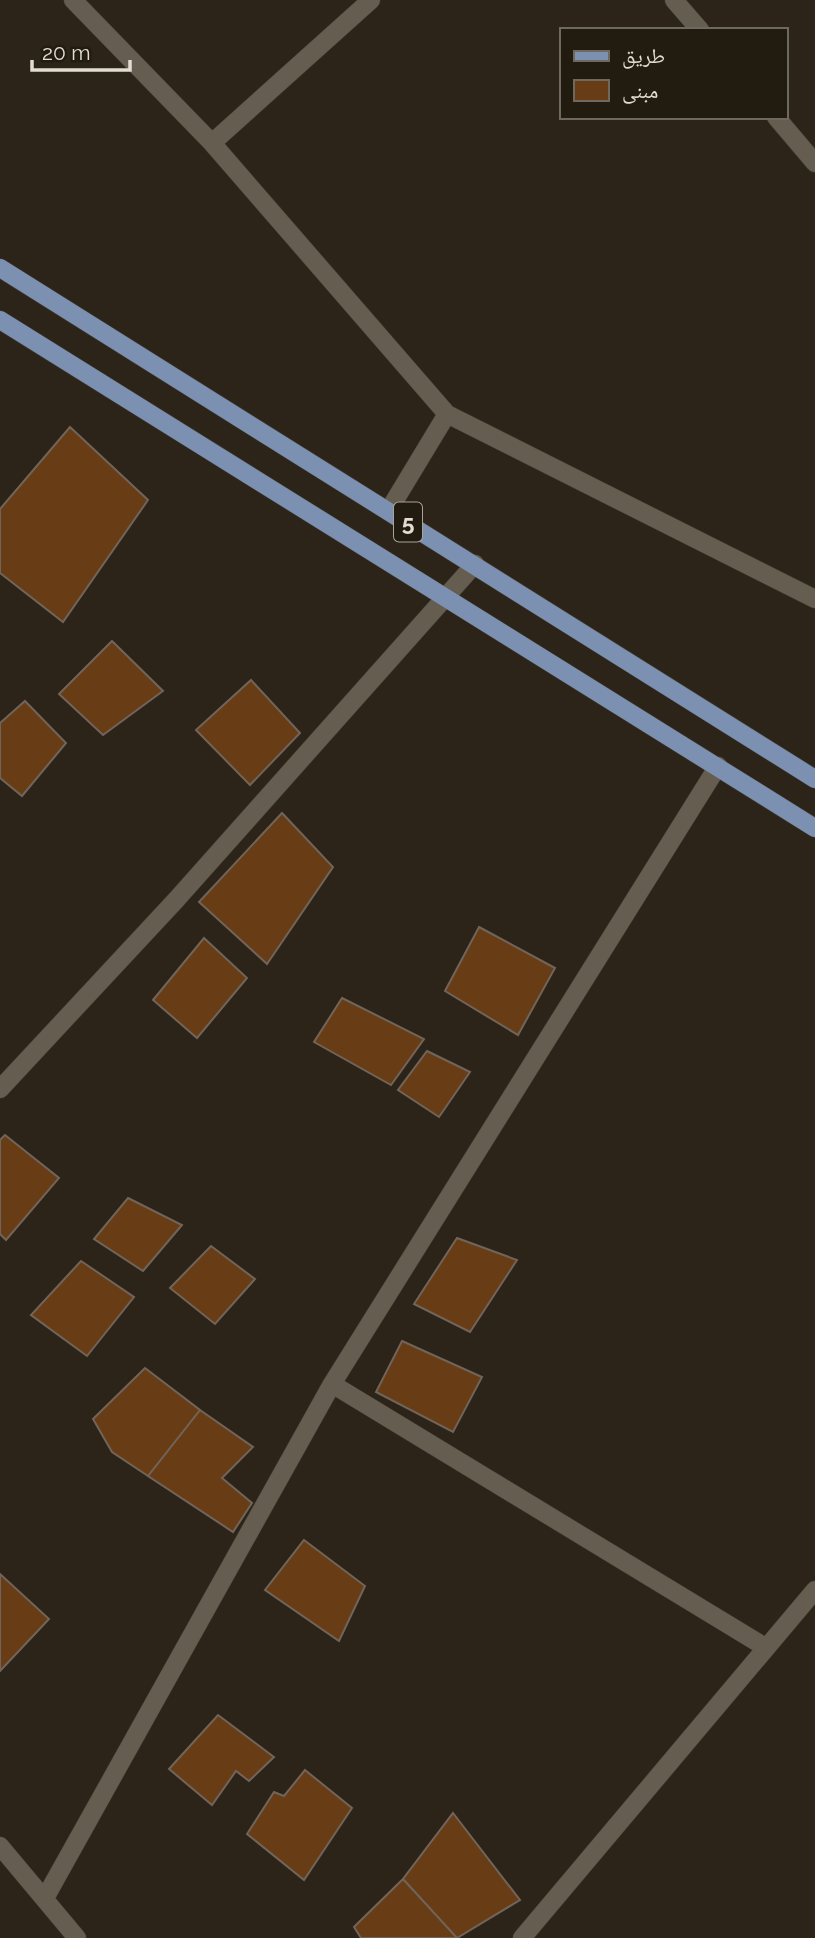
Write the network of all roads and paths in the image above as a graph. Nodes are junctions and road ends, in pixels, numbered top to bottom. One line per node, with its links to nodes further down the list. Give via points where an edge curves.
1 (73, 0): 6 (street)
2 (371, 0): 6 (street)
3 (674, 0): 4 (street)
4 (698, 28)
5 (778, 119): 7 (street)
6 (212, 143): 10 (street)
7 (815, 163)
8 (0, 268): 11 (main road, 5)
9 (0, 320): 13 (main road, 5)
10 (447, 414): 11 (street); 14 (street)
11 (389, 510): 12 (main road, 5)
12 (475, 564): 13 (street); 16 (main road, 5)
13 (446, 597): 15 (main road, 5); 18 (street, via 176,900)
14 (815, 599)
15 (718, 766): 17 (main road, 5); 19 (street)
16 (815, 779)
17 (815, 828)
18 (0, 1088)
19 (332, 1384): 21 (street); 23 (street)
20 (815, 1590): 21 (street)
21 (765, 1647): 25 (street)
22 (0, 1846): 23 (street)
23 (45, 1898): 24 (street)
24 (77, 1938)
25 (522, 1938)

